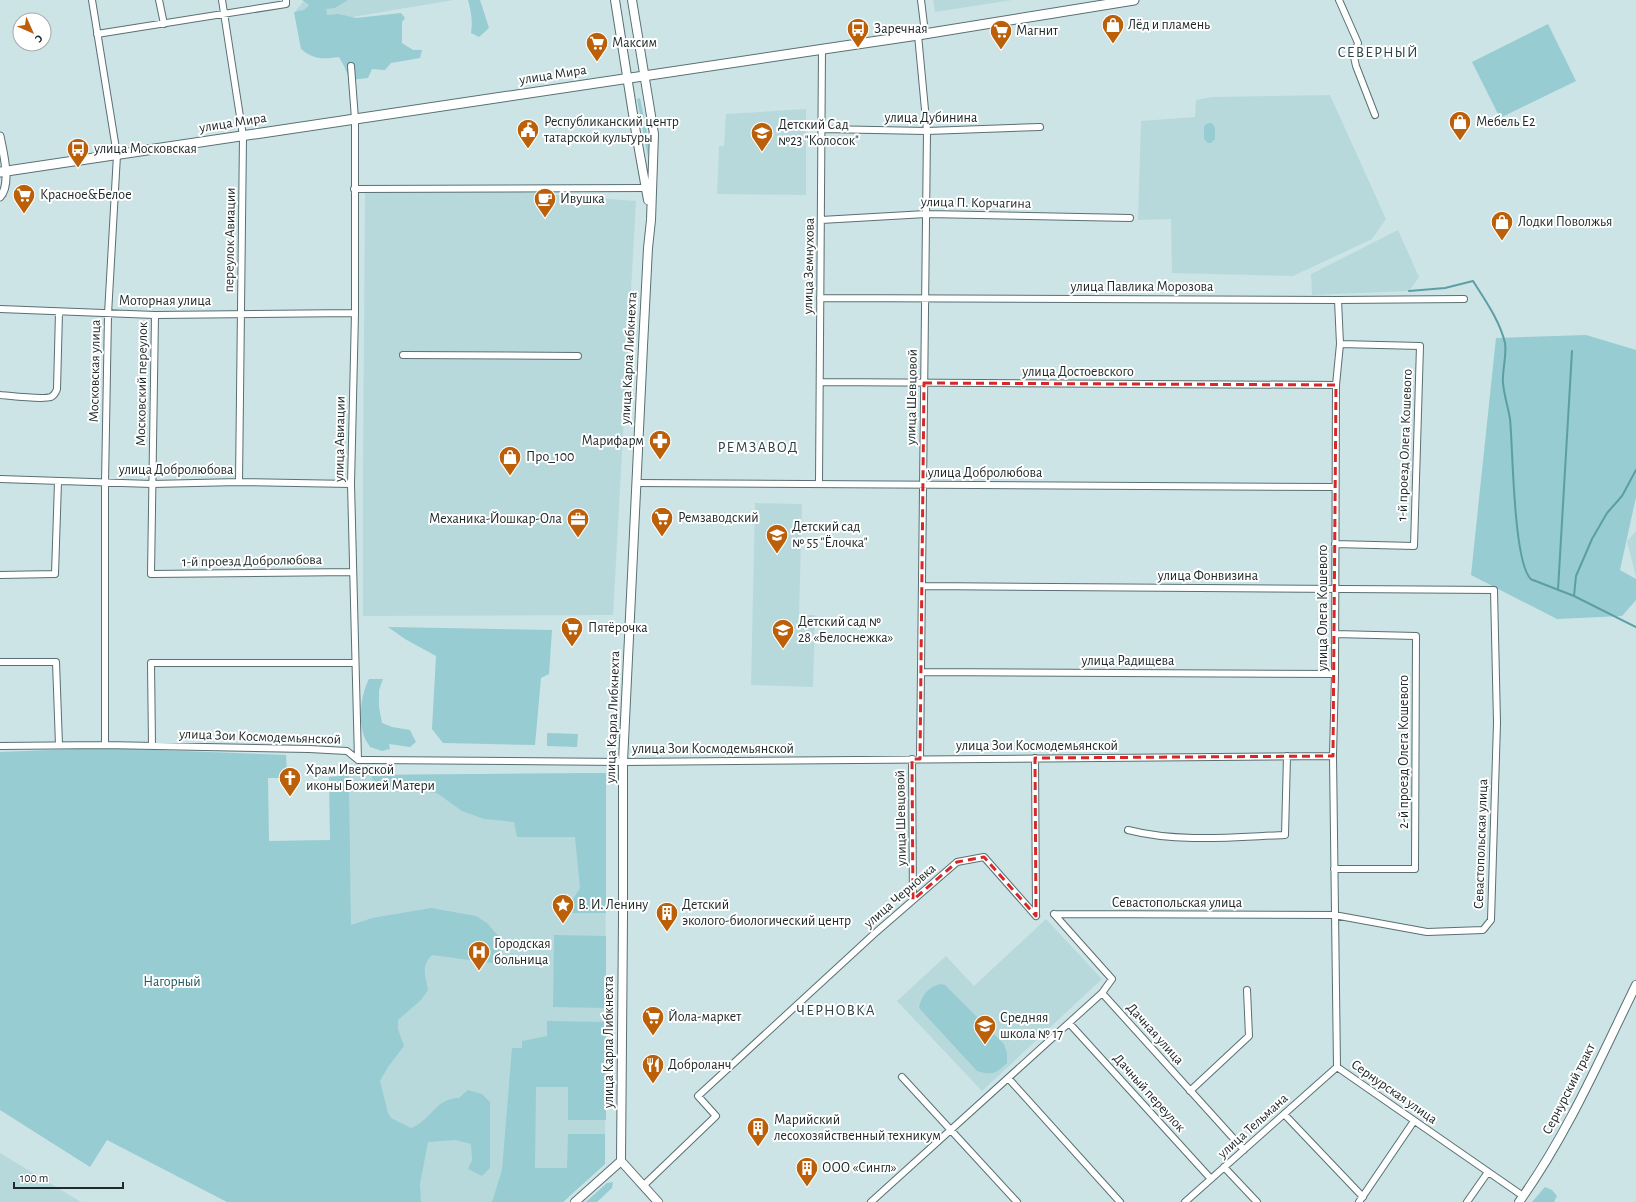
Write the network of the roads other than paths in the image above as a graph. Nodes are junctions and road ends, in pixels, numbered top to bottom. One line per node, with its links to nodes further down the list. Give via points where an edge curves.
1 (92, 0): 12 (street, Московская улица)
2 (159, 0): 11 (street)
3 (222, 0): 10 (street, переулок Авиации)
4 (286, 0): 10 (street, via 286,4)
5 (615, 0): 17 (main road, улица Карла Либкнехта)
6 (632, 0): 16 (main road, улица Карла Либкнехта)
7 (921, 0): 13 (street, улица Шевцовой)
8 (1134, 0): 13 (main road, улица Мира)
9 (1339, 0): 18 (street, via 1358,43 1354,57 1356,66)
10 (224, 14): 11 (street); 24 (street, переулок Авиации)
11 (164, 24): 12 (street)
12 (97, 34): 25 (street, Московская улица)
13 (921, 34): 14 (main road, улица Мира); 22 (street, улица Шевцовой)
14 (822, 49): 16 (main road, улица Мира); 21 (street, улица Земнухова)
15 (351, 66): 19 (street, улица Авиации)
16 (644, 76): 17 (main road, улица Мира); 32 (main road, улица Карла Либкнехта, via 654,134)
17 (628, 78): 19 (main road, улица Мира); 27 (main road, улица Карла Либкнехта)
18 (1375, 115)
19 (355, 119): 24 (main road, улица Мира); 28 (street, улица Авиации)
20 (1040, 128): 22 (street, улица Дубинина)
21 (822, 129): 22 (street, улица Дубинина); 33 (street, улица Земнухова)
22 (927, 131): 30 (street, улица Шевцовой)
23 (0, 136): 26 (street)
24 (242, 136): 25 (main road, улица Мира); 40 (street, переулок Авиации)
25 (117, 155): 26 (main road, улица Мира); 42 (street, Московская улица)
26 (3, 172): 29 (street, via 5,188)
27 (646, 188): 28 (street); 32 (main road, улица Карла Либкнехта)
28 (354, 189): 41 (street, улица Авиации)
29 (0, 197)
30 (926, 214): 31 (street, улица П. Корчагина); 33 (street, улица П. Корчагина); 35 (street, улица Шевцовой)
31 (1130, 218)
32 (652, 220): 55 (main road, улица Карла Либкнехта, via 648,248)
33 (821, 220): 34 (street, улица Земнухова)
34 (820, 298): 35 (street, улица Павлика Морозова); 47 (street, улица Земнухова)
35 (925, 298): 37 (street, улица Павлика Морозова); 48 (street, улица Шевцовой)
36 (1464, 299): 37 (street, улица Павлика Морозова)
37 (1338, 300): 44 (street, улица Олега Кошевого)
38 (0, 309): 39 (street, Моторная улица)
39 (59, 312): 42 (street, Моторная улица); 50 (street, via 55,394 52,397 41,398)
40 (241, 313): 41 (street, Моторная улица); 43 (street, Моторная улица); 53 (street, переулок Авиации)
41 (355, 313): 57 (street, улица Авиации)
42 (108, 314): 43 (street, Моторная улица); 54 (street, Московская улица)
43 (155, 314): 56 (street, Московский переулок)
44 (1340, 344): 49 (street, улица Олега Кошевого); 61 (street, 1-й проезд Олега Кошевого, via 1420,346 1414,546)
45 (403, 355): 46 (street)
46 (578, 356)
47 (820, 382): 48 (street, улица Достоевского); 58 (street, улица Земнухова)
48 (924, 383): 49 (street, улица Достоевского); 59 (street, улица Шевцовой)
49 (1336, 384): 60 (street, улица Олега Кошевого)
50 (0, 395)
51 (0, 479): 52 (street, улица Добролюбова)
52 (58, 482): 54 (street, улица Добролюбова); 64 (street, via 55,574)
53 (239, 482): 56 (street, улица Добролюбова); 57 (street, улица Добролюбова)
54 (105, 483): 56 (street, улица Добролюбова); 74 (street, Московская улица)
55 (636, 483): 58 (street, улица Добролюбова); 83 (main road, улица Карла Либкнехта)
56 (152, 484): 63 (street, Московский переулок)
57 (351, 484): 62 (street, улица Авиации)
58 (819, 484): 59 (street, улица Добролюбова)
59 (923, 484): 60 (street, улица Добролюбова); 65 (street, улица Шевцовой)
60 (1335, 487): 61 (street, улица Олега Кошевого)
61 (1336, 544): 66 (street, улица Олега Кошевого)
62 (353, 572): 63 (street, 1-й проезд Добролюбова); 70 (street, улица Авиации)
63 (151, 574)
64 (0, 575)
65 (922, 586): 66 (street, улица Фонвизина); 71 (street, улица Шевцовой)
66 (1335, 588): 67 (street, улица Фонвизина); 68 (street, улица Олега Кошевого)
67 (1494, 590): 87 (street, Севастопольская улица, via 1497,724 1491,920 1482,930 1427,932)
68 (1335, 634): 72 (street, улица Олега Кошевого); 85 (street, 2-й проезд Олега Кошевого, via 1416,636 1416,644 1415,869)
69 (0, 662): 73 (street, via 56,662)
70 (355, 663): 76 (street, via 151,663); 82 (street, улица Авиации)
71 (921, 672): 72 (street, улица Радищева); 81 (street, улица Шевцовой)
72 (1335, 674): 78 (street, улица Олега Кошевого)
73 (59, 745): 74 (street, улица Зои Космодемьянской); 75 (street, улица Зои Космодемьянской)
74 (105, 745): 76 (street, улица Зои Космодемьянской)
75 (0, 746)
76 (152, 746): 82 (street, улица Зои Космодемьянской, via 347,751)
77 (1287, 756): 78 (street, улица Зои Космодемьянской); 79 (street, улица Зои Космодемьянской); 84 (street, via 1285,835 1149,836)
78 (1333, 756): 85 (street, улица Олега Кошевого)
79 (1035, 758): 81 (street, улица Зои Космодемьянской); 86 (street, улица Черновка, via 1036,916 984,856 958,862)
80 (912, 759): 81 (street, улица Зои Космодемьянской); 83 (street, улица Зои Космодемьянской); 86 (street, улица Шевцовой)
81 (920, 759)
82 (358, 760): 83 (street, улица Зои Космодемьянской)
83 (623, 762): 100 (main road, улица Карла Либкнехта)
84 (1128, 830)
85 (1334, 869): 87 (street, улица Олега Кошевого)
86 (913, 900): 104 (street, улица Черновка, via 698,1096 716,1116)
87 (1334, 915): 90 (street, Севастопольская улица, via 1054,914 1112,979); 92 (street, Сернурская улица)
88 (1636, 985): 106 (main road, Сернурский тракт, via 1564,1129 1545,1164)
89 (1247, 990): 95 (street, via 1249,1036)
90 (1102, 993): 91 (street); 95 (street, Дачная улица)
91 (1069, 1023): 94 (street); 103 (street, Дачный переулок)
92 (1337, 1067): 96 (street, улица Тельмана); 97 (street, Сернурская улица)
93 (902, 1077): 98 (street)
94 (1008, 1078): 98 (street); 111 (street)
95 (1190, 1091): 99 (street, Дачная улица)
96 (1284, 1114): 99 (street, улица Тельмана); 105 (street)
97 (1414, 1121): 102 (street, Сернурская улица); 105 (street)
98 (951, 1130): 109 (street); 110 (street)
99 (1244, 1150): 101 (street, улица Тельмана)
100 (621, 1161): 104 (main road); 107 (main road)
101 (1224, 1167): 103 (street, улица Тельмана); 113 (street)
102 (1488, 1172): 106 (street, Сернурская улица); 114 (street)
103 (1211, 1179): 112 (street, улица Тельмана)
104 (644, 1186): 108 (main road)
105 (1361, 1199)
106 (1521, 1199)
107 (575, 1202)
108 (658, 1202)
109 (871, 1202)
110 (1017, 1202)
111 (1120, 1202)
112 (1186, 1202)
113 (1257, 1202)
114 (1467, 1202)

